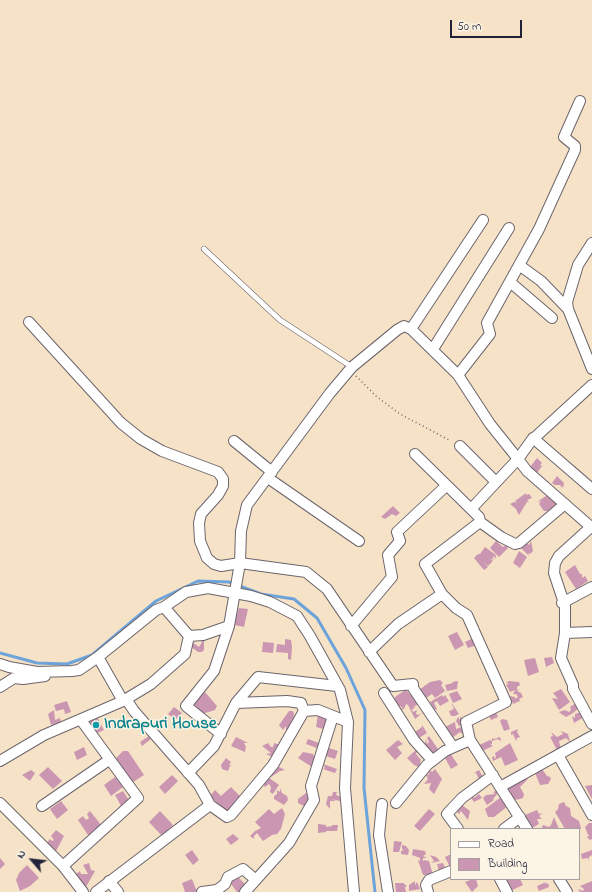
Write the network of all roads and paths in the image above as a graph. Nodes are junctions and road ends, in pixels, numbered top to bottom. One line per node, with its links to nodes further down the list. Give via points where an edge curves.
1 (580, 101): 6 (street, via 564,137 575,146 575,150 542,224)
2 (483, 220): 11 (street)
3 (509, 228): 12 (street)
4 (592, 243): 8 (street, via 578,265 569,291)
5 (204, 249): 13 (lane, via 280,320)
6 (519, 265): 7 (street); 8 (street, via 541,281)
7 (510, 282): 9 (street); 15 (street, via 487,323 490,334)
8 (568, 309): 14 (street)
9 (552, 318)
10 (29, 322): 31 (street, via 121,423 141,439 162,451 218,472 223,479 223,486 201,514 200,541 207,558 214,564 221,566)
11 (412, 329): 12 (street); 13 (street, via 404,326 397,330)
12 (433, 350): 15 (street)
13 (352, 367): 19 (path, via 358,379 383,402); 22 (street)
14 (592, 369)
15 (458, 375): 21 (street, via 490,424)
16 (592, 385): 17 (street)
17 (533, 438): 21 (street); 25 (street)
18 (234, 441): 22 (street)
19 (460, 446): 23 (street)
20 (414, 454): 24 (street)
21 (518, 459): 23 (street); 26 (street)
22 (270, 475): 30 (street); 31 (street, via 247,505 241,531)
23 (496, 482): 27 (street)
24 (446, 486): 27 (street); 38 (street, via 397,532 400,541 388,555 392,577)
25 (592, 489)
26 (564, 504): 28 (street, via 515,544); 29 (street)
27 (472, 508): 28 (street)
28 (480, 522): 34 (street, via 425,564)
29 (591, 526): 35 (street, via 555,563 554,574)
30 (359, 541)
31 (240, 563): 33 (street); 38 (street, via 306,572 327,589)
32 (592, 587): 35 (street)
33 (234, 593): 36 (street, via 208,588 186,592); 37 (street); 47 (street, via 270,602 296,616)
34 (442, 594): 42 (street, via 398,624); 58 (street, via 467,615 506,702 466,722)
35 (562, 603): 40 (street, via 565,606)
36 (164, 607): 41 (street); 43 (street, via 156,610)
37 (229, 626): 41 (street, via 203,635); 56 (street, via 214,671 186,706)
38 (351, 626): 42 (street)
39 (592, 632): 40 (street)
40 (565, 633): 55 (street, via 561,658 573,684 572,689)
41 (189, 636): 49 (street, via 185,654 151,684)
42 (370, 652): 59 (street, via 393,686 413,684 413,688)
43 (98, 657): 44 (street, via 79,670 72,671 37,672); 49 (street)
44 (0, 664)
45 (77, 675): 46 (street, via 14,678)
46 (0, 686)
47 (337, 686): 50 (street, via 258,677); 54 (street)
48 (384, 693): 63 (street, via 414,740)
49 (125, 700): 53 (street); 64 (street)
50 (236, 704): 51 (street, via 301,703); 56 (street)
51 (304, 711): 52 (street, via 318,710); 70 (street, via 274,765 231,815 223,816)
52 (333, 716): 54 (street); 79 (street, via 311,786 314,800 289,843)
53 (80, 720): 61 (street, via 44,735); 62 (street)
54 (348, 722): 88 (street, via 345,788)
55 (592, 724)
56 (221, 734): 64 (street, via 214,746)
57 (592, 736): 60 (street)
58 (470, 740): 59 (street); 65 (street)
59 (453, 747): 63 (street)
60 (558, 755): 66 (street); 72 (street)
61 (1, 760)
62 (109, 760): 71 (street); 77 (street, via 138,798)
63 (432, 760): 68 (street)
64 (188, 773): 70 (street, via 199,785)
65 (493, 775): 66 (street); 74 (street, via 462,798 448,814)
66 (500, 787): 73 (street)
67 (0, 803): 77 (street)
68 (396, 803)
69 (382, 804): 89 (street, via 379,835)
70 (210, 805): 82 (street)
71 (42, 806)
72 (592, 815)
73 (520, 817): 75 (street); 76 (street)
74 (457, 828)
75 (505, 828)
76 (526, 828)
77 (63, 866): 83 (street)
78 (450, 871): 90 (street, via 429,880 426,885)
79 (256, 880): 86 (street, via 243,869 228,877 218,890); 87 (street)
80 (501, 880): 91 (street)
81 (559, 880): 92 (street)
82 (109, 881): 84 (street); 85 (street)
83 (83, 892)
84 (96, 892)
85 (118, 892)
86 (202, 892)
87 (245, 892)
88 (354, 892)
89 (388, 892)
90 (428, 892)
91 (507, 892)
92 (567, 892)

